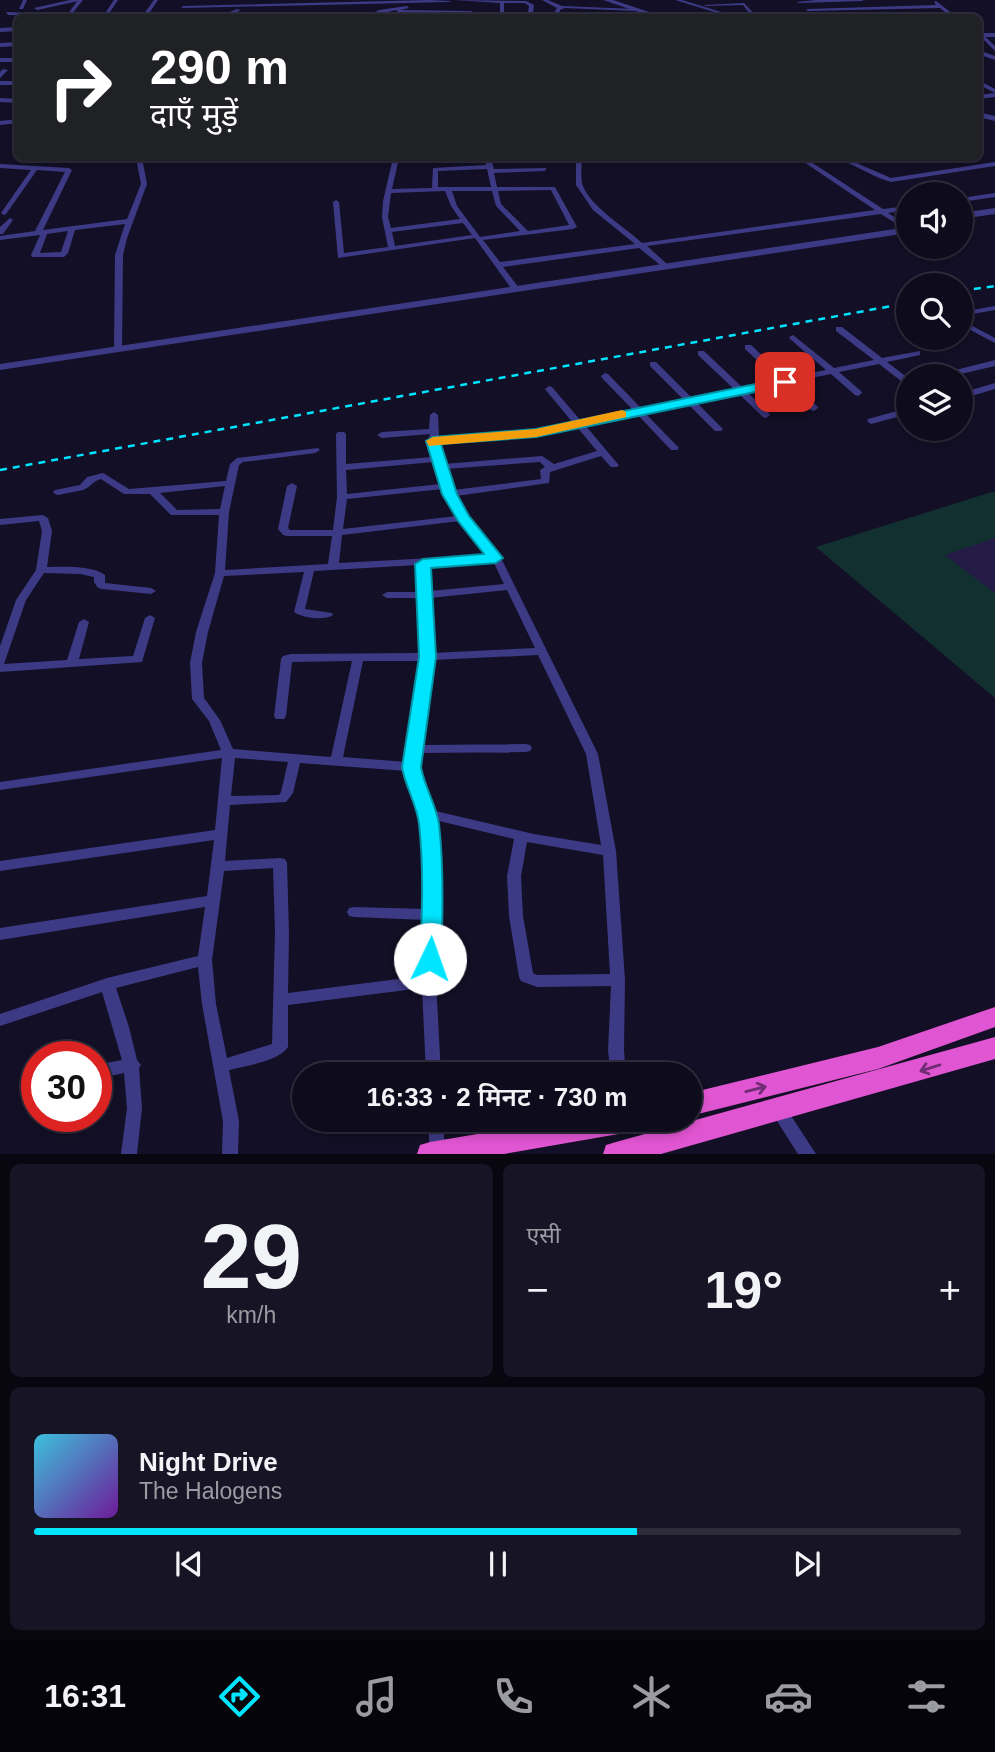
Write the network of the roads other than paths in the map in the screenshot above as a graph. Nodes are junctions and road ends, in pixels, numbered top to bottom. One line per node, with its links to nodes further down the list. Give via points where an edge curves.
1 (25, 0): 26 (street)
2 (66, 0): 26 (street)
3 (80, 0): 26 (street); 31 (street)
4 (456, 0): 5 (street); 13 (street)
5 (502, 0): 6 (street); 34 (street, via 501,13)
6 (509, 0): 35 (street, via 532,4)
7 (544, 0): 21 (street)
8 (606, 0): 24 (street)
9 (619, 0): 38 (street)
10 (677, 0): 17 (street)
11 (864, 0): 15 (street); 22 (street)
12 (934, 0): 16 (street)
13 (449, 1): 18 (street); 27 (street)
14 (797, 1): 15 (street); 25 (street)
15 (832, 1)
16 (941, 3): 20 (street); 44 (street)
17 (696, 5): 39 (street); 40 (street, via 744,4)
18 (244, 6): 19 (street); 32 (street)
19 (183, 7)
20 (912, 7): 22 (street); 29 (street)
21 (561, 8): 24 (street); 36 (street)
22 (868, 8): 23 (street); 43 (street)
23 (843, 9): 25 (street); 42 (street)
24 (636, 10): 37 (street)
25 (808, 10): 41 (street)
26 (10, 11): 30 (street)
27 (381, 11): 28 (street); 33 (street)
28 (471, 12)
29 (918, 12)
30 (28, 14)
31 (69, 14)
32 (226, 14)
33 (375, 14)
34 (516, 14)
35 (530, 14)
36 (557, 14)
37 (650, 14)
38 (663, 14)
39 (725, 14)
40 (753, 14)
41 (811, 14)
42 (847, 14)
43 (873, 14)
44 (956, 14)
45 (982, 37): 46 (street)
46 (995, 49)
47 (140, 161): 70 (street, via 144,184)
48 (395, 161): 61 (street)
49 (454, 161): 53 (street)
50 (579, 161): 82 (street, via 579,185 596,210)
51 (805, 161): 67 (street)
52 (847, 161): 54 (street, via 891,180)
53 (489, 163): 57 (street); 58 (street); 59 (street, via 435,169)
54 (995, 164)
55 (0, 166): 56 (street)
56 (35, 168): 77 (street); 78 (street, via 69,172)
57 (544, 169)
58 (494, 188): 60 (street); 79 (street, via 498,205); 79 (street, via 556,190 573,227)
59 (435, 189): 60 (street); 61 (street)
60 (448, 189): 72 (street)
61 (388, 191): 76 (street)
62 (995, 195): 63 (street)
63 (973, 198)
64 (336, 202): 83 (street, via 340,256)
65 (896, 210): 67 (street)
66 (995, 211): 68 (street)
67 (881, 212): 73 (street); 82 (street)
68 (973, 214)
69 (995, 216): 71 (street)
70 (129, 220): 74 (street); 93 (street, via 119,255)
71 (973, 220)
72 (465, 221): 76 (street); 81 (street)
73 (896, 221)
74 (72, 229): 78 (street); 78 (street, via 61,255 35,255)
75 (896, 229): 84 (street)
76 (388, 230): 83 (street)
77 (0, 232)
78 (41, 233): 80 (street)
79 (526, 233): 81 (street)
80 (0, 238)
81 (477, 238): 83 (street); 85 (street)
82 (640, 244): 84 (street); 85 (street)
83 (392, 248)
84 (661, 264): 86 (street)
85 (498, 265): 86 (street)
86 (514, 286): 93 (street)
87 (995, 308): 88 (street)
88 (973, 312)
89 (839, 329): 98 (street)
90 (973, 329): 92 (street)
91 (793, 337): 103 (street)
92 (995, 341)
93 (119, 346): 97 (street); 101 (street)
94 (748, 347): 106 (street)
95 (917, 353): 98 (street)
96 (701, 354): 109 (street)
97 (0, 360)
98 (880, 362): 103 (street); 104 (street)
99 (995, 363): 102 (street)
100 (653, 364): 112 (street)
101 (0, 367)
102 (973, 368)
103 (834, 371): 106 (street); 111 (street)
104 (896, 373)
105 (605, 376): 114 (street)
106 (785, 382): 109 (street); 113 (street)
107 (995, 386): 110 (street)
108 (549, 389): 119 (street)
109 (739, 392): 112 (street); 117 (street)
110 (973, 392)
111 (858, 393)
112 (689, 401): 114 (street); 120 (street)
113 (814, 408)
114 (637, 411): 119 (street); 124 (street)
115 (896, 414): 118 (street)
116 (434, 415): 123 (street)
117 (766, 415)
118 (871, 421)
119 (578, 423): 123 (street, via 522,435); 126 (street)
120 (718, 429)
121 (341, 434): 129 (street)
122 (382, 435): 123 (street)
123 (433, 436): 127 (street)
124 (674, 449)
125 (315, 450): 131 (street, via 237,461)
126 (603, 452): 128 (street); 130 (street)
127 (438, 463): 129 (street); 130 (street, via 542,459); 133 (street)
128 (614, 465)
129 (344, 467): 136 (street)
130 (551, 467): 133 (street, via 544,470 546,481)
131 (230, 483): 134 (street); 137 (street)
132 (292, 486): 140 (street, via 283,530)
133 (447, 490): 136 (street); 138 (street)
134 (153, 491): 135 (street, via 127,492 103,476 90,479 83,487); 137 (street, via 174,513)
135 (58, 492)
136 (342, 497): 140 (street)
137 (224, 512): 146 (street)
138 (463, 517): 140 (street); 141 (street)
139 (0, 522): 145 (street, via 46,521)
140 (337, 533): 143 (street)
141 (496, 558): 142 (street); 147 (street)
142 (423, 564): 143 (street); 150 (street)
143 (333, 567): 144 (street)
144 (310, 568): 146 (street); 151 (street, via 299,612)
145 (41, 570): 148 (street, via 89,572 99,574 102,586); 157 (street, via 21,600)
146 (220, 573): 163 (street, via 202,632 196,690)
147 (511, 586): 150 (street); 154 (street)
148 (150, 591)
149 (387, 595): 150 (street)
150 (426, 595): 155 (street)
151 (328, 615)
152 (150, 618): 158 (street, via 138,659)
153 (84, 622): 158 (street)
154 (541, 651): 155 (street); 172 (street, via 592,754)
155 (427, 657): 156 (street); 162 (street)
156 (358, 658): 160 (street, via 287,659); 165 (street)
157 (0, 662)
158 (72, 664): 159 (street)
159 (0, 668)
160 (281, 716)
161 (526, 748): 162 (street)
162 (416, 749): 166 (street)
163 (229, 753): 164 (street); 167 (street); 168 (street)
164 (295, 757): 165 (street); 168 (street, via 282,799)
165 (336, 760): 166 (street)
166 (411, 767): 169 (street)
167 (0, 786)
168 (225, 800): 170 (street)
169 (428, 814): 171 (street); 177 (street)
170 (220, 834): 173 (street); 174 (street)
171 (522, 837): 172 (street); 180 (street, via 514,876 526,977 537,981)
172 (609, 851): 180 (street)
173 (0, 866)
174 (218, 866): 175 (street); 183 (street, via 281,864)
175 (212, 901): 178 (street); 179 (street)
176 (355, 912): 177 (street)
177 (433, 915): 181 (street)
178 (0, 934)
179 (205, 960): 182 (street); 190 (street)
180 (618, 980): 188 (street)
181 (429, 981): 183 (street); 187 (street)
182 (107, 984): 185 (street); 189 (street)
183 (282, 1000): 190 (street, via 280,1047)
184 (995, 1017): 192 (highway, one-way to 184, via 878,1058)
185 (0, 1020)
186 (995, 1048): 193 (highway, one-way to 193)
187 (433, 1062)
188 (617, 1062)
189 (133, 1065): 191 (street); 196 (street, via 136,1095)
190 (221, 1066): 197 (street, via 231,1121)
191 (112, 1069)
192 (702, 1102)
193 (778, 1111): 200 (highway); 201 (street)
194 (436, 1132): 199 (street)
195 (557, 1132): 199 (highway)
196 (129, 1153)
197 (230, 1153)
198 (430, 1153): 199 (highway)
199 (437, 1153)
200 (616, 1153)
201 (808, 1153)

